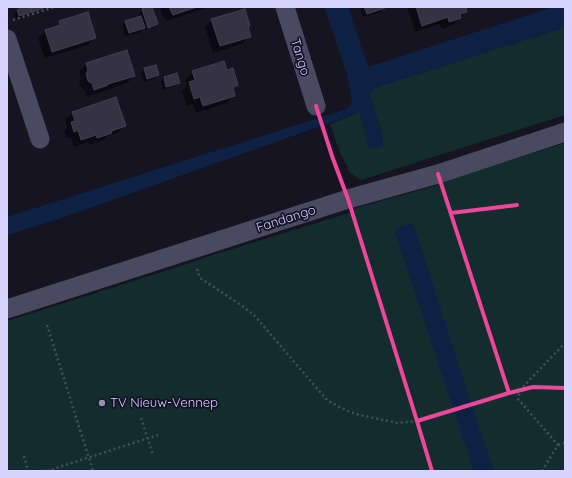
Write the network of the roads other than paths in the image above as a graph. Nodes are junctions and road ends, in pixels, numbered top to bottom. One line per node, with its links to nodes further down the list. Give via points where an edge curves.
1 (285, 7): 3 (street, Tango)
2 (8, 30): 5 (street)
3 (316, 106)
4 (565, 132): 6 (street, Fandango)
5 (40, 139)
6 (7, 309)

